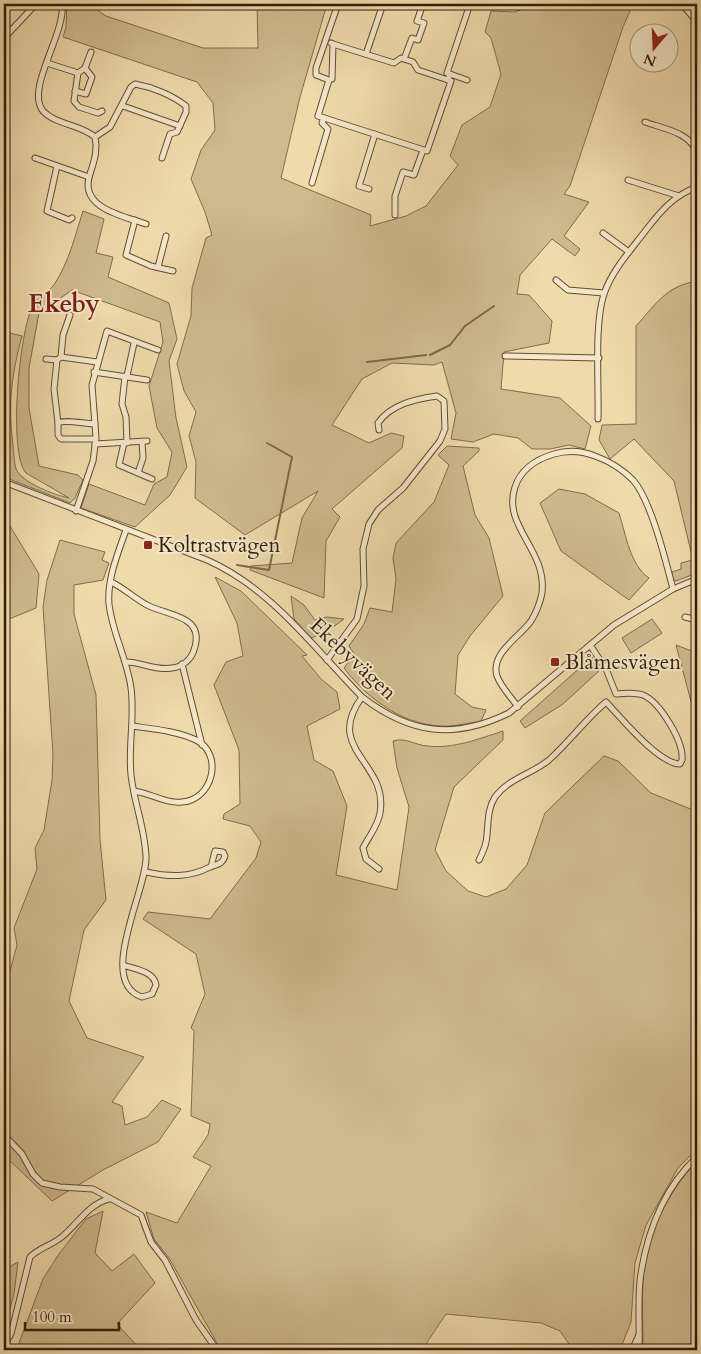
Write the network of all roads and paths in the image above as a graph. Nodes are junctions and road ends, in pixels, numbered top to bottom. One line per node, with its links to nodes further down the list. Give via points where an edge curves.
1 (36, 4): 11 (street)
2 (62, 4): 17 (street, via 61,24)
3 (209, 4): 4 (street)
4 (226, 4)
5 (338, 4): 12 (street)
6 (383, 4): 15 (street)
7 (422, 4): 16 (street, via 417,21 424,23 418,40 412,38)
8 (465, 4): 20 (street, via 468,10 447,73)
9 (682, 4): 10 (street)
10 (697, 22)
11 (4, 38)
12 (325, 41): 13 (street); 21 (street, via 316,75)
13 (333, 44): 15 (street); 21 (street)
14 (91, 52): 18 (street)
15 (366, 54): 16 (street, via 394,64 399,59)
16 (404, 60): 20 (street, via 413,62 418,70)
17 (47, 62): 19 (street); 30 (street, via 38,90 43,110 50,117)
18 (85, 68): 19 (street); 23 (street, via 92,77 86,94)
19 (78, 73): 23 (street)
20 (449, 77): 22 (street); 31 (street, via 451,81 428,149)
21 (331, 79): 26 (street, via 318,116)
22 (467, 80)
23 (75, 91): 25 (street, via 77,105 98,113)
24 (123, 106): 28 (street); 28 (street, via 135,84 168,95 186,106); 30 (street, via 110,127)
25 (102, 111)
26 (324, 118): 29 (street); 38 (street, via 322,123 328,129)
27 (645, 122): 32 (street, via 685,136)
28 (180, 126): 34 (street, via 177,132 170,134)
29 (375, 134): 31 (street); 40 (street, via 359,186)
30 (95, 136): 36 (street, via 97,151)
31 (423, 150): 42 (street, via 414,175 403,172 394,196)
32 (697, 153)
33 (35, 158): 35 (street)
34 (162, 158)
35 (57, 166): 36 (street); 43 (street, via 47,211 69,220)
36 (89, 177): 44 (street, via 88,190 100,207)
37 (628, 180): 41 (street)
38 (312, 183)
39 (697, 187): 41 (street)
40 (369, 189)
41 (679, 196): 48 (street, via 667,205)
42 (395, 215)
43 (72, 218)
44 (135, 220): 45 (street); 49 (street, via 126,255)
45 (146, 224)
46 (603, 233): 48 (street)
47 (166, 236): 49 (street)
48 (629, 252): 52 (street)
49 (158, 267): 50 (street)
50 (173, 271)
51 (556, 280): 52 (street, via 568,290)
52 (604, 293): 59 (street, via 599,324)
53 (70, 315): 58 (street)
54 (134, 342): 55 (street); 60 (street, via 107,331); 62 (street)
55 (158, 350)
56 (505, 356): 59 (street)
57 (46, 358): 58 (street)
58 (59, 358): 60 (street); 65 (street, via 54,389)
59 (599, 358): 64 (street)
60 (97, 362): 61 (street)
61 (94, 372): 62 (street); 66 (street, via 92,400)
62 (126, 376): 63 (street); 69 (street, via 122,404 126,417)
63 (147, 380)
64 (598, 419)
65 (58, 423): 66 (street); 68 (street, via 58,435 62,439)
66 (95, 424): 68 (street)
67 (379, 430): 79 (street, via 378,424 387,413 407,403 437,396 444,401 445,429 440,441 369,524 363,549 364,586 357,619)
68 (95, 442): 69 (street); 73 (street, via 91,467)
69 (125, 443): 70 (street, via 119,465); 70 (street, via 144,442)
70 (138, 473): 71 (street)
71 (152, 479)
72 (4, 482): 73 (street, Ekebyvägen)
73 (76, 511): 74 (street, Ekebyvägen)
74 (126, 530): 76 (street); 79 (street, Ekebyvägen, via 207,560 234,574 269,600)
75 (697, 579): 77 (street, Ekebyvägen)
76 (111, 582): 80 (street, via 109,604); 81 (street, via 144,603 193,625 196,645 193,654)
77 (674, 589): 78 (street, Ekebyvägen, via 614,625); 85 (street, via 644,499 634,481 624,472 604,460 580,452 558,453 532,464 517,482 512,503 516,521 540,564 542,593 531,621 501,654 496,669 499,680)
78 (590, 645): 82 (street, via 606,669); 85 (street, Ekebyvägen)
79 (327, 660): 83 (street, Ekebyvägen)
80 (126, 662): 81 (street, via 160,669); 86 (street, via 132,697)
81 (182, 664): 87 (street)
82 (616, 694): 84 (street); 84 (street, via 636,693 653,701 667,718 677,739 682,755 680,764 659,757)
83 (362, 697): 85 (street, Ekebyvägen, via 391,717 436,730 490,723); 91 (street, via 351,715 349,731 355,750 369,768 380,792 380,814 363,848 366,859)
84 (606, 702): 89 (street, via 549,760 512,782 495,798)
85 (518, 707)
86 (132, 726): 87 (street, via 172,732); 88 (street, via 130,768)
87 (202, 745): 88 (street, via 210,758 211,781 205,792 177,802)
88 (134, 791): 92 (street, via 145,833)
89 (479, 860)
90 (211, 867): 92 (street, via 185,876)
91 (379, 869)
92 (146, 872): 93 (street, via 124,944)
93 (123, 966): 93 (street, via 128,984 137,995 146,997 152,994 156,984 154,978)
94 (4, 1135): 96 (street, via 22,1154 39,1181 93,1189)
95 (697, 1157): 97 (street, via 682,1172 652,1226 640,1274)
96 (109, 1199): 98 (street, via 97,1202 62,1237 38,1249 30,1257 11,1334); 99 (street, via 141,1215 151,1242 165,1260 196,1320)
97 (640, 1332): 100 (street); 101 (street)
98 (4, 1345)
99 (217, 1350)
100 (632, 1350)
101 (640, 1350)

